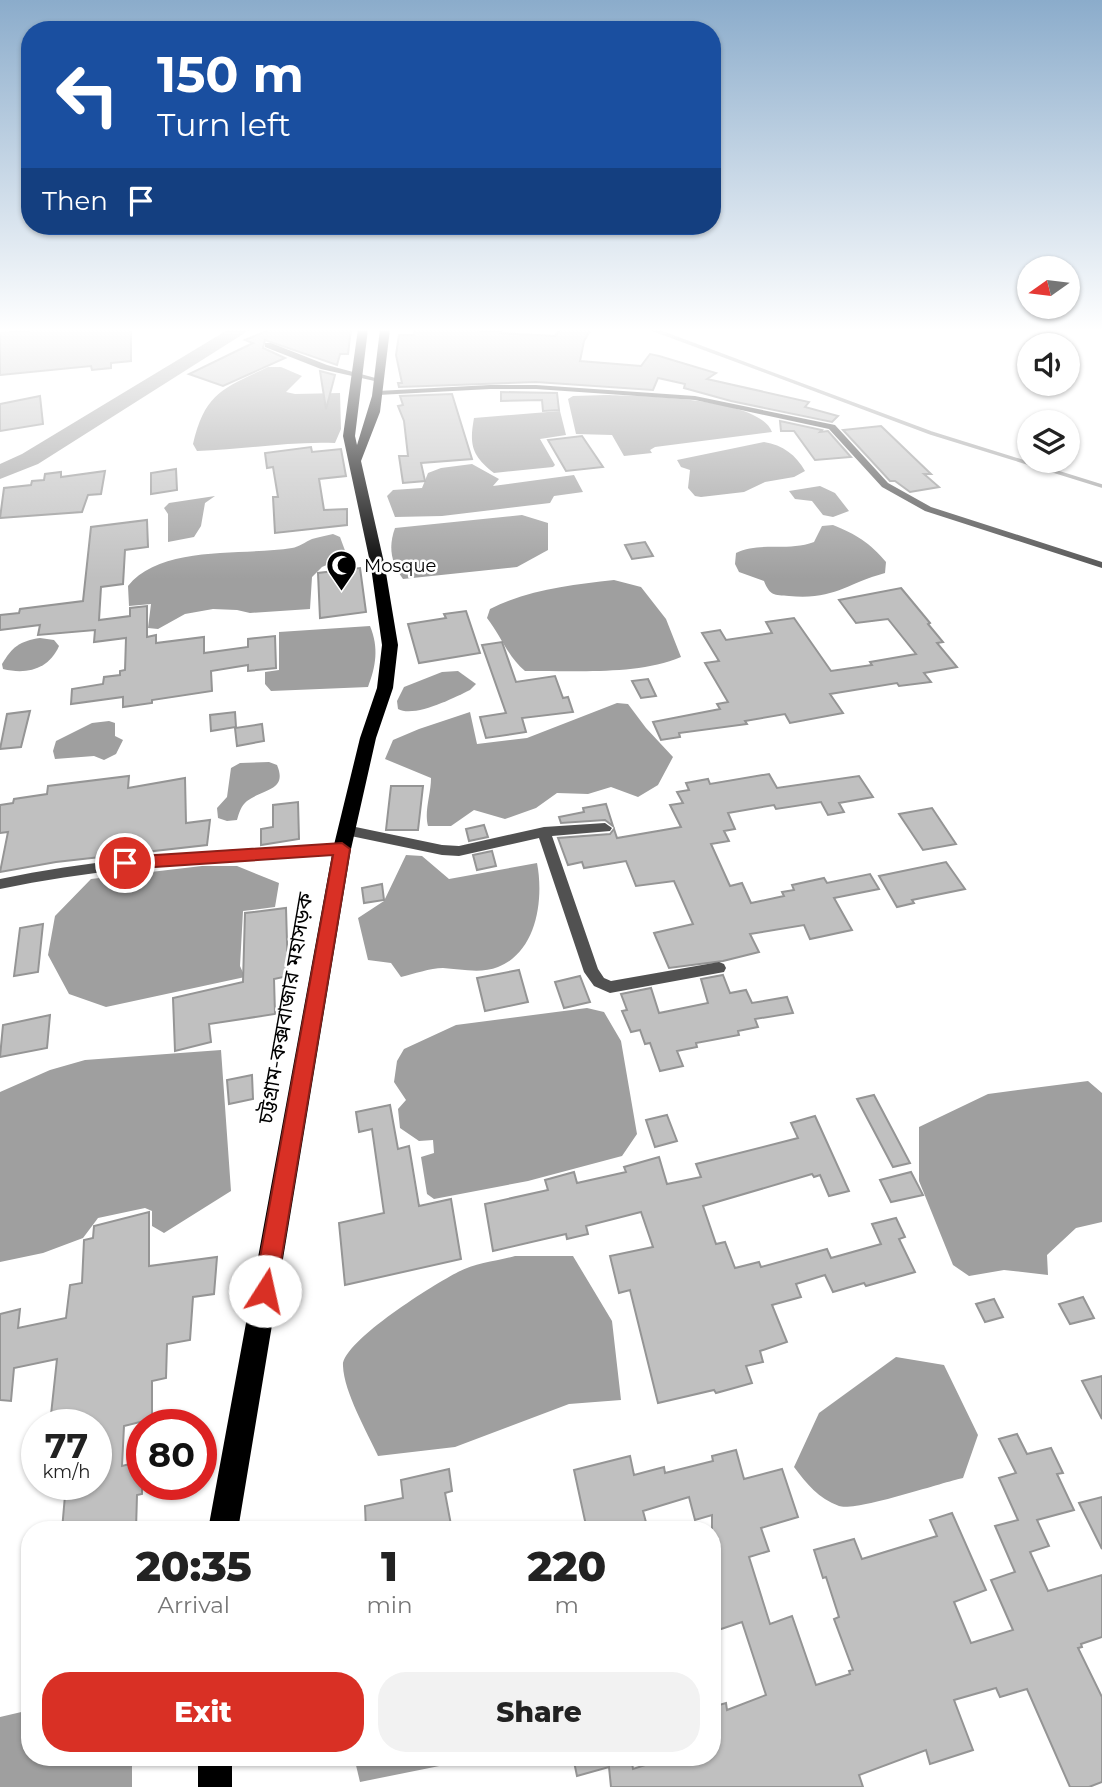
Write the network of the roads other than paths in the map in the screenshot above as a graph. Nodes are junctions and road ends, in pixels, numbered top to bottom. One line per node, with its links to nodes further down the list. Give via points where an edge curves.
1 (351, 412): 4 (highway, চট্টগ্রাম-কক্সবাজার মহাসড়ক, via 349,436)
2 (374, 412): 4 (highway)
3 (761, 412): 5 (street, via 837,432 885,485 928,509)
4 (356, 459): 8 (highway, চট্টগ্রাম-কক্সবাজার মহাসড়ক, via 390,645 385,688)
5 (1102, 565)
6 (605, 828): 7 (street)
7 (544, 832): 8 (street, via 459,851); 10 (street, via 591,972 599,982 610,987)
8 (344, 840): 9 (street, via 125,863); 11 (highway, চট্টগ্রাম-কক্সবাজার মহাসড়ক)
9 (0, 884)
10 (719, 968)
11 (225, 1521)
12 (215, 1766): 13 (highway)
13 (215, 1787)

